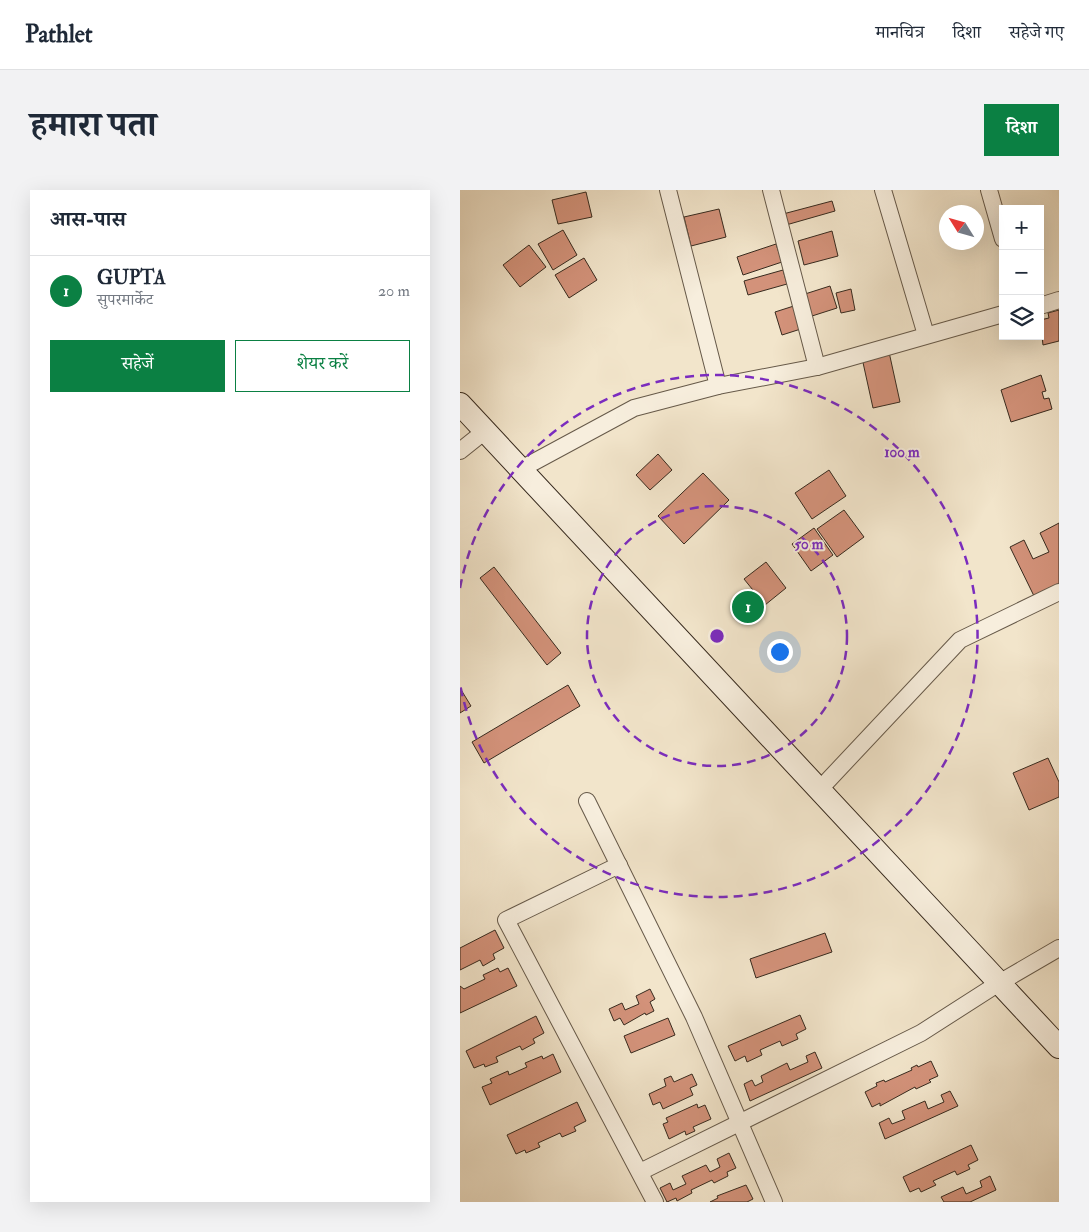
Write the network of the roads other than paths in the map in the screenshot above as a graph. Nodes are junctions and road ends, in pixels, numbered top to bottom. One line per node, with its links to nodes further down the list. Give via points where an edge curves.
1 (668, 190): 11 (street)
2 (771, 190): 10 (street)
3 (883, 190): 9 (street)
4 (989, 190): 5 (street)
5 (999, 225)
6 (1059, 300): 7 (street)
7 (1044, 305)
8 (999, 315): 9 (street)
9 (926, 335): 10 (street)
10 (816, 367): 11 (street)
11 (718, 386): 15 (street, via 634,408)
12 (460, 404): 13 (main road)
13 (485, 431): 14 (street); 15 (main road)
14 (460, 451)
15 (521, 469): 17 (main road)
16 (1059, 592): 17 (street, via 960,640)
17 (819, 790): 21 (main road)
18 (587, 801): 19 (street)
19 (619, 865): 23 (street, via 694,1016); 24 (street, via 506,920)
20 (1059, 948): 21 (street)
21 (999, 983): 22 (main road); 23 (street, via 920,1033)
22 (1058, 1046)
23 (741, 1122): 24 (street); 26 (street)
24 (640, 1172): 25 (street)
25 (655, 1202)
26 (774, 1202)

